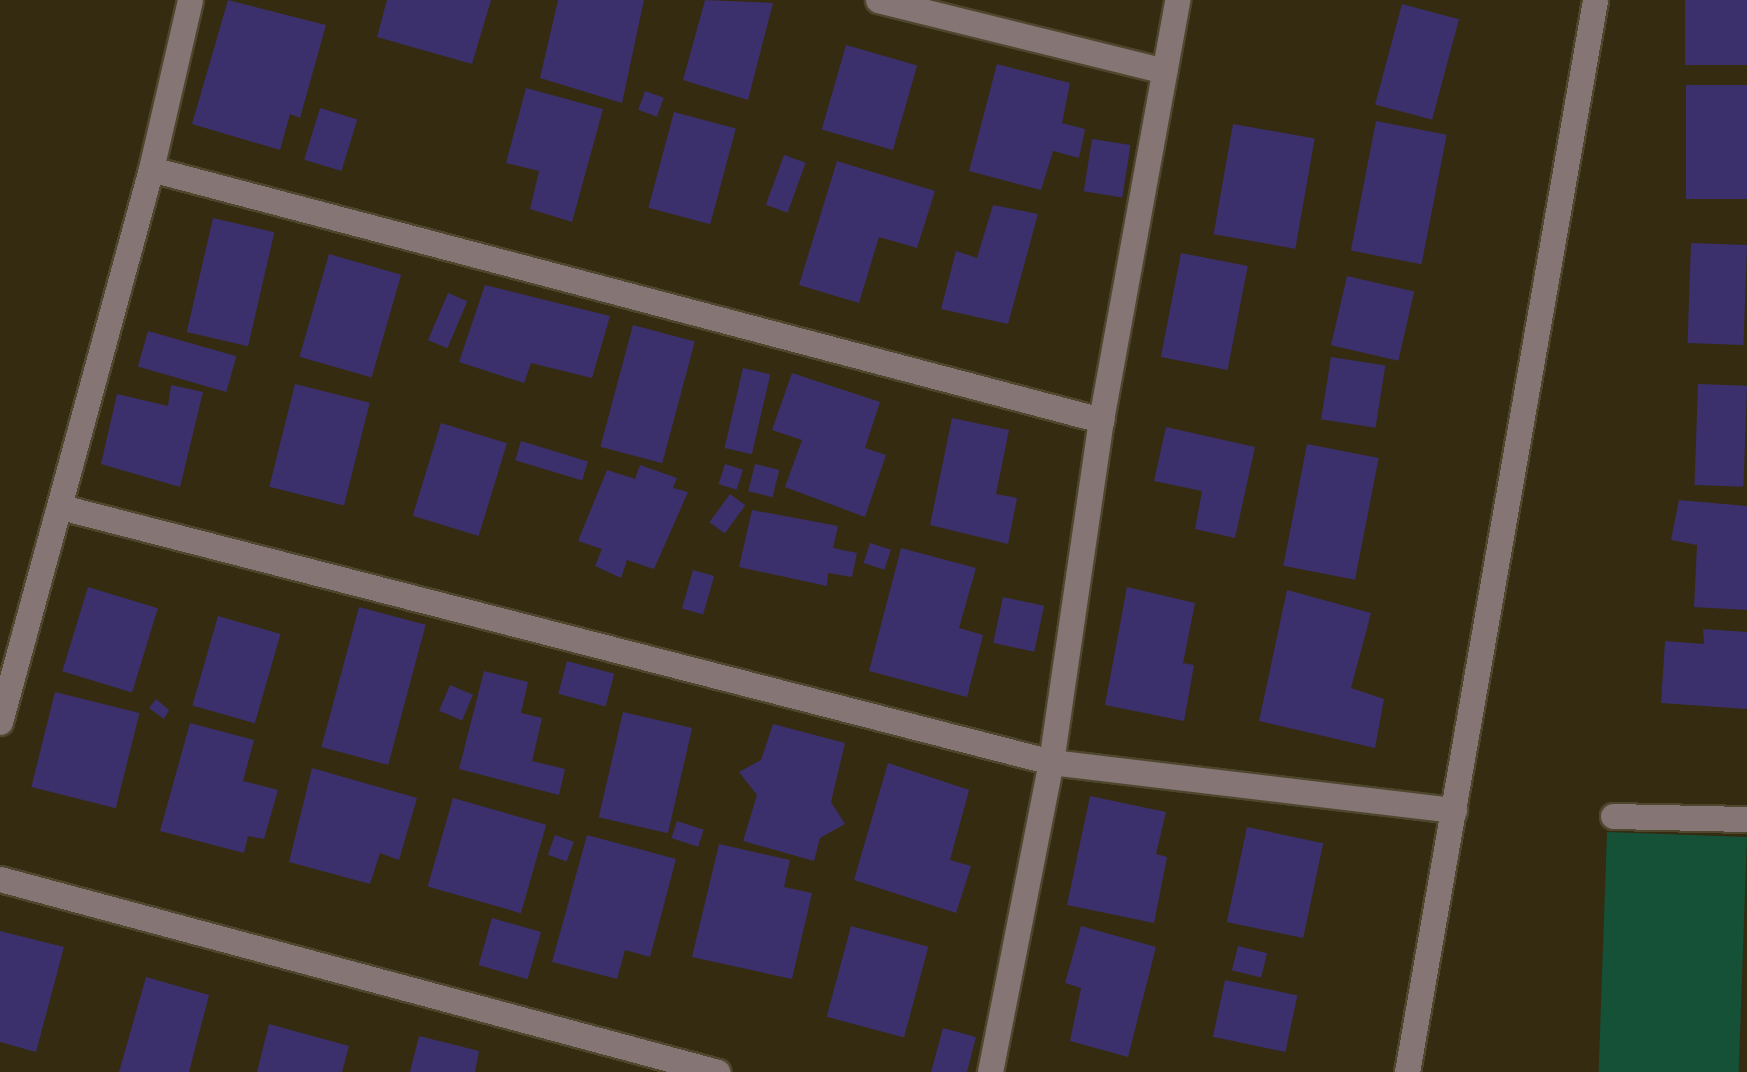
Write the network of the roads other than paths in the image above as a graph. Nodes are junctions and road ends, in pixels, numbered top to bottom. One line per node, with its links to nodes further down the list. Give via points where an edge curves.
1 (190, 0): 6 (street)
2 (878, 0): 5 (street)
3 (1178, 0): 5 (street)
4 (1595, 0): 11 (street)
5 (1164, 71): 7 (street)
6 (151, 169): 7 (street); 8 (street)
7 (1101, 420): 10 (street)
8 (61, 507): 9 (street); 10 (street)
9 (0, 722)
10 (1051, 762): 11 (street); 16 (street)
11 (1454, 810): 17 (street)
12 (1613, 815): 13 (street)
13 (1747, 819)
14 (0, 879): 15 (street)
15 (718, 1072)
16 (990, 1072)
17 (1407, 1072)

